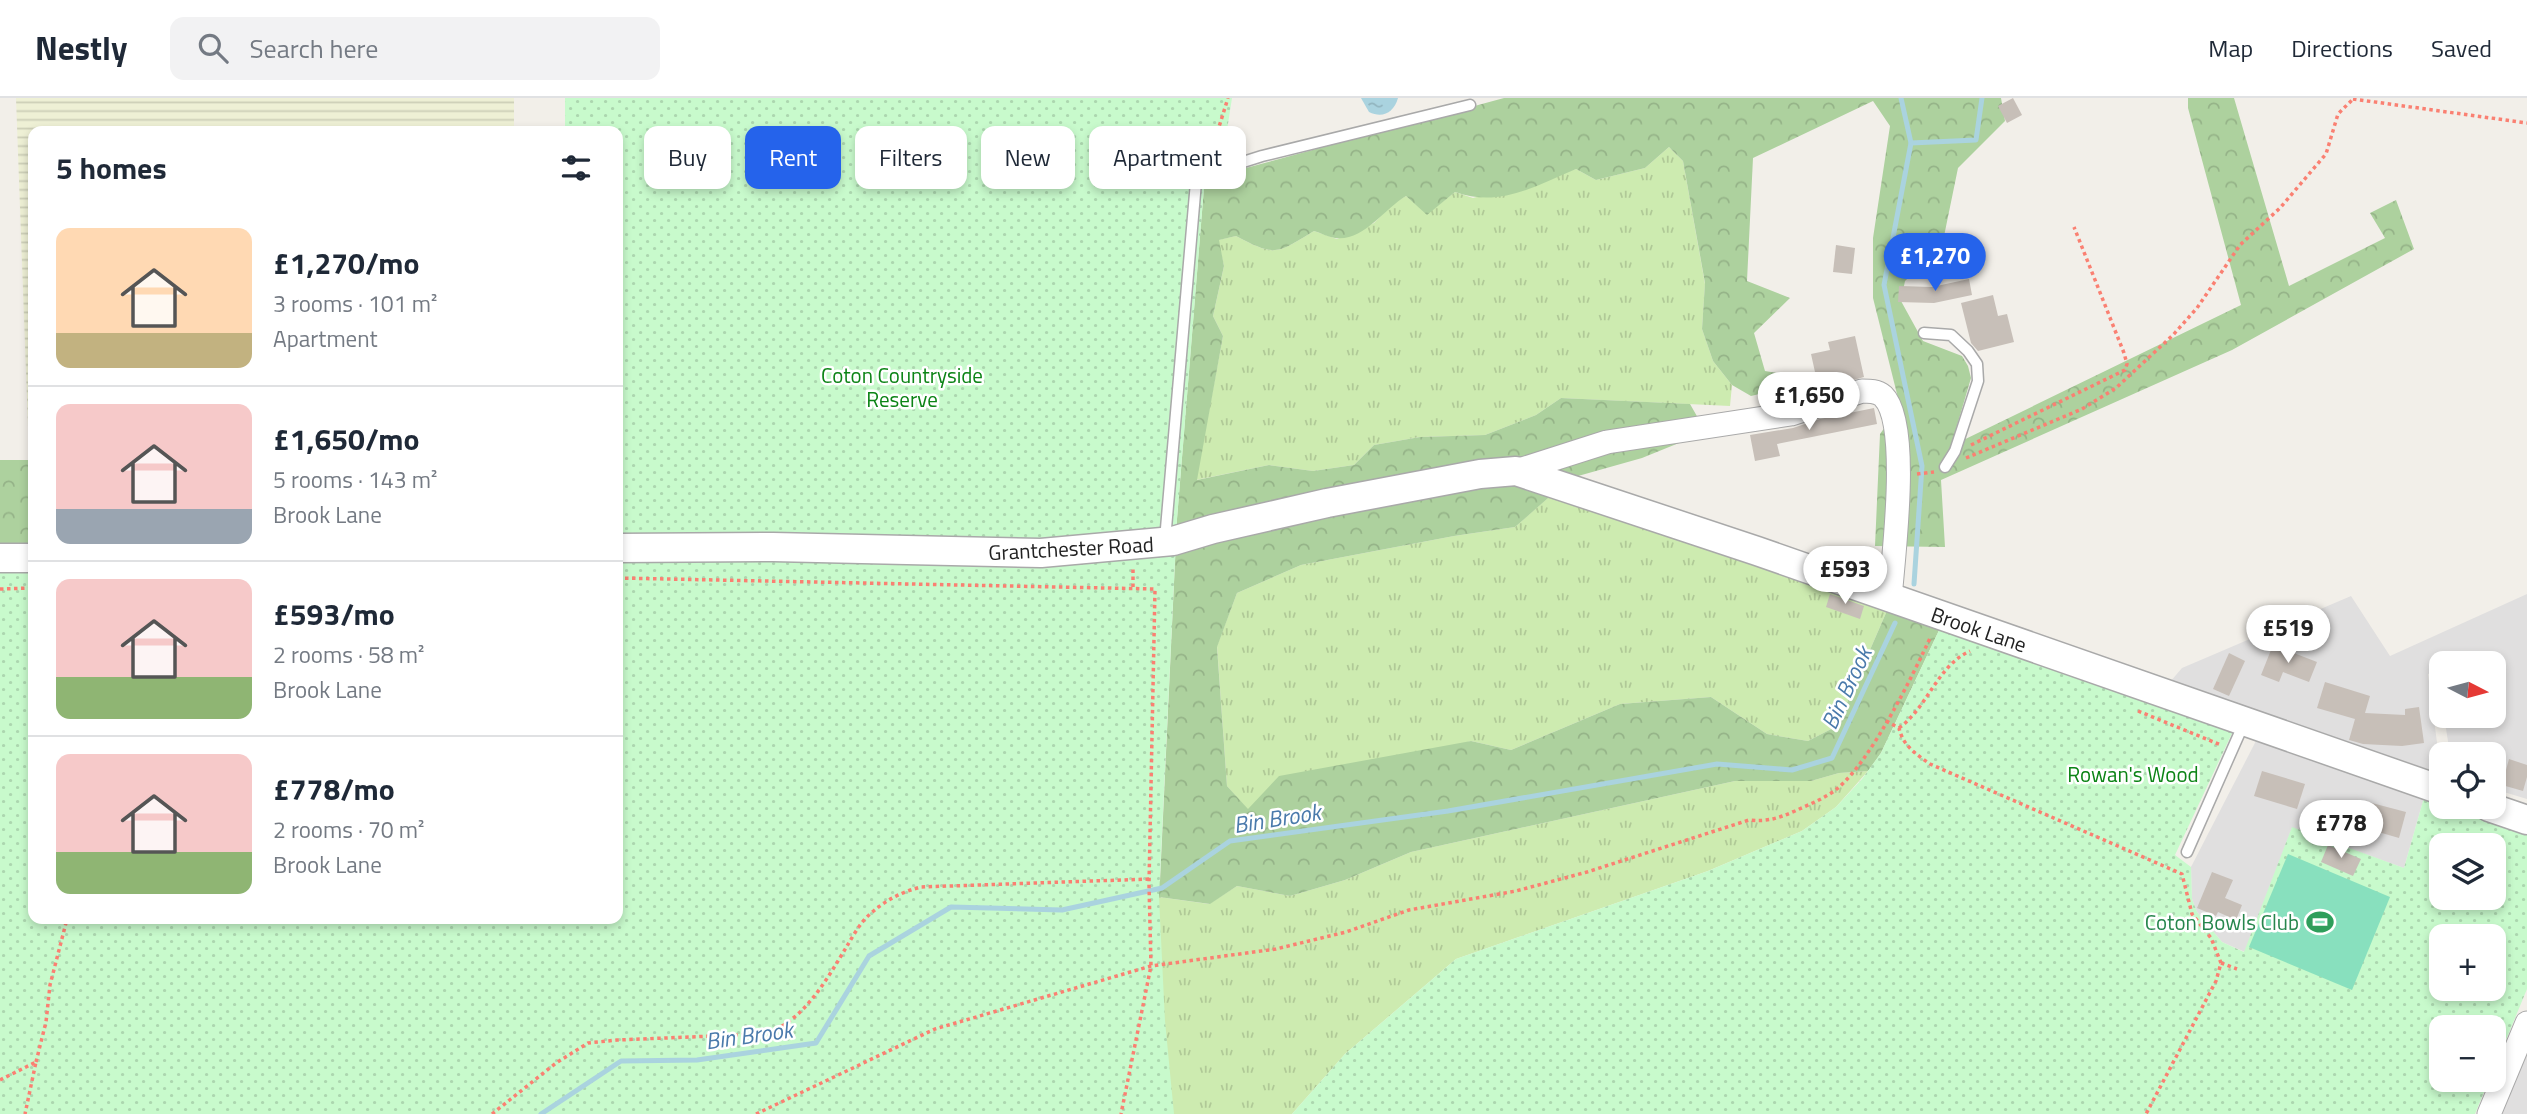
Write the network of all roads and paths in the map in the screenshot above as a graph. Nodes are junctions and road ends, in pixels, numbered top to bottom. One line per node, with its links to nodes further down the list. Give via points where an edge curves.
1 (1228, 98): 5 (path)
2 (2353, 98): 4 (path); 11 (path, via 2338,114 2326,154 2280,208 2240,245 2173,335 2116,388 2082,409)
3 (1470, 105): 6 (lane)
4 (2527, 122)
5 (1219, 126)
6 (1246, 161)
7 (1195, 189): 14 (lane)
8 (2074, 227): 10 (path, via 2124,353 2125,370)
9 (1924, 333): 10 (lane, via 1951,335 1977,364 1978,381)
10 (1953, 453): 11 (lane)
11 (1940, 470): 13 (path)
12 (1516, 471): 14 (street, Grantchester Road, via 1327,503); 21 (street, Brook Lane); 21 (street, via 1607,442 1791,414 1873,391 1882,395 1893,411 1898,435)
13 (1914, 475)
14 (1164, 542): 15 (street, Grantchester Road, via 1041,553)
15 (623, 548)
16 (0, 558): 17 (street)
17 (28, 558)
18 (623, 579): 33 (path, via 1155,589)
19 (0, 589): 20 (path)
20 (28, 589)
21 (1891, 599): 22 (street, Brook Lane)
22 (1927, 611): 25 (path, via 1931,635); 26 (street, Brook Lane)
23 (1975, 649): 27 (path, via 1952,663 1913,717)
24 (2127, 706): 28 (path)
25 (1886, 721): 27 (path); 36 (path, via 1841,786 1777,818 1749,820 1587,872 1516,891 1409,910 1288,946)
26 (2244, 723): 28 (lane); 29 (street, Brook Lane)
27 (1899, 728): 35 (path, via 1906,746 1930,764 2182,874 2192,914 2211,938)
28 (2232, 750): 32 (lane)
29 (2429, 786)
30 (2506, 813): 31 (street)
31 (2527, 820)
32 (2187, 852)
33 (1149, 881): 36 (path); 42 (path, via 905,891 867,916 807,1004 775,1031 588,1043)
34 (66, 924): 39 (path)
35 (2221, 963): 37 (path); 45 (path, via 2216,981)
36 (1151, 966): 43 (path, via 935,1029); 44 (path)
37 (2238, 969)
38 (2527, 1023): 46 (street)
39 (36, 1062): 40 (path); 41 (path)
40 (0, 1080)
41 (25, 1114)
42 (492, 1114)
43 (756, 1114)
44 (1121, 1114)
45 (2146, 1114)
46 (2489, 1114)

